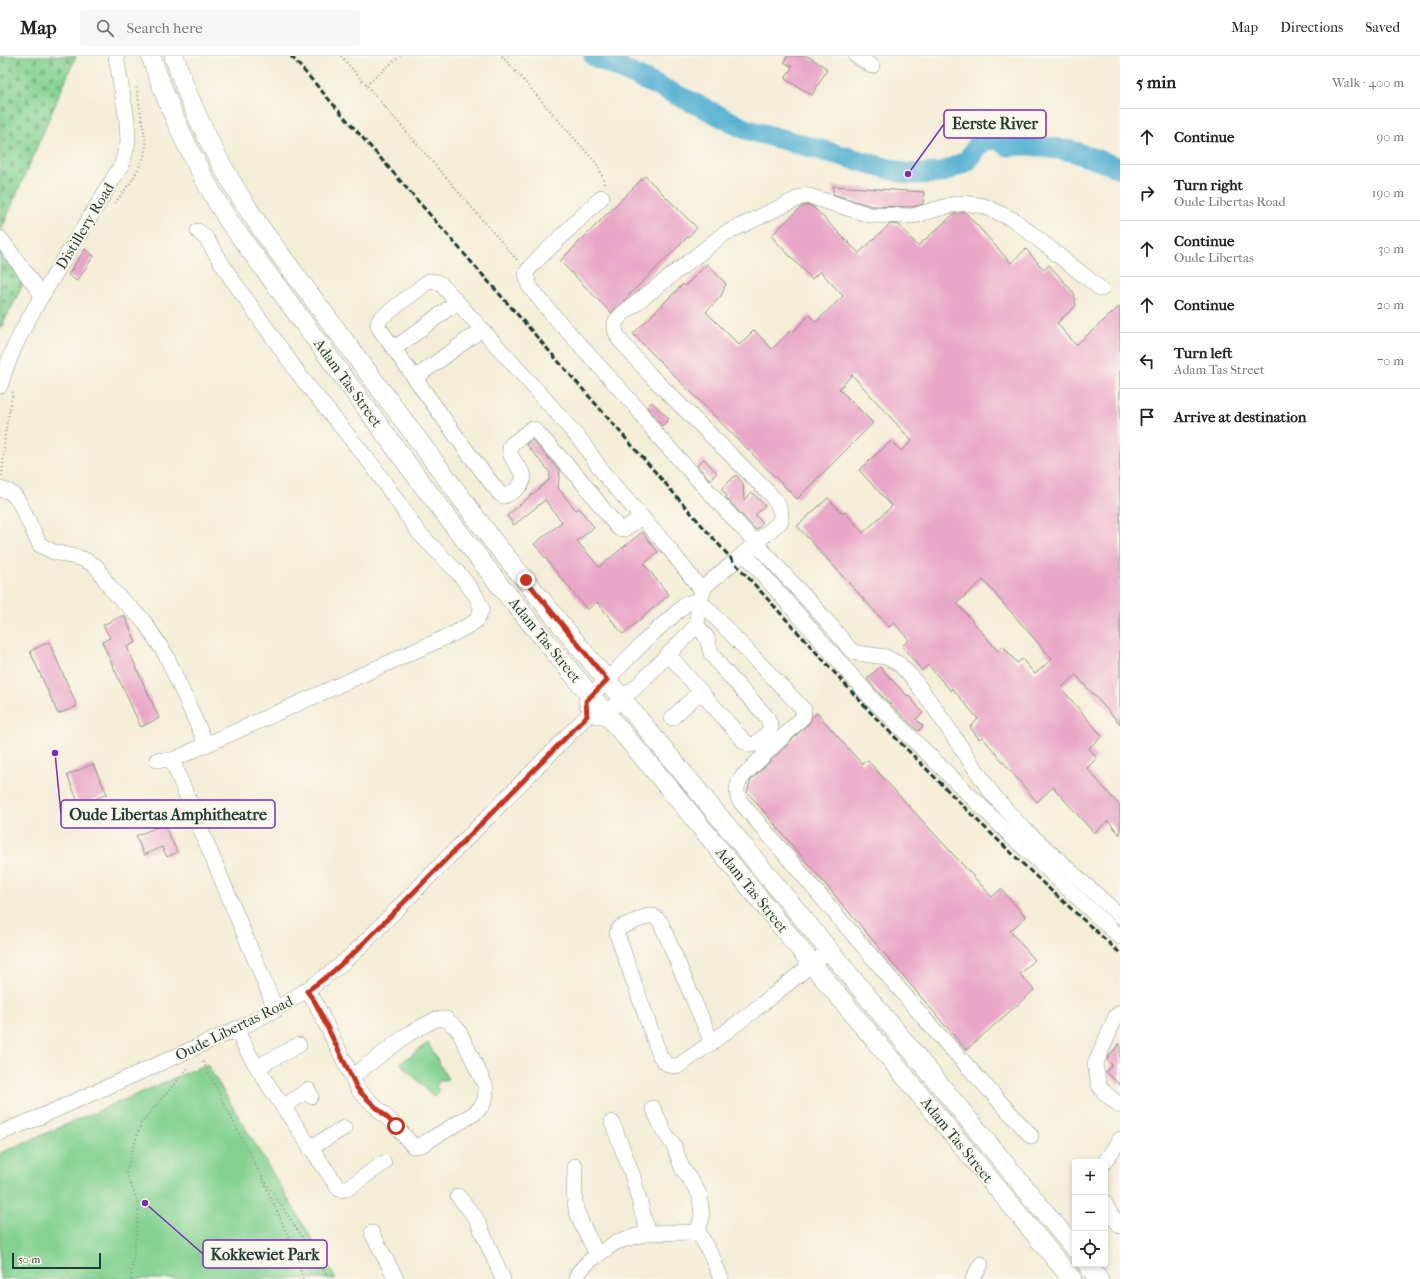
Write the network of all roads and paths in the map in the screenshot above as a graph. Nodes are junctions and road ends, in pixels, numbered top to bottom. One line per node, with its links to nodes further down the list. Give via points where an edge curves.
1 (116, 56): 15 (street, Distillery Road, via 128,131 122,164)
2 (151, 56): 34 (main road, Adam Tas Street, via 187,145 228,220 449,519)
3 (174, 56): 32 (main road, Adam Tas Street, via 213,149 262,230 494,542)
4 (341, 56): 9 (path)
5 (400, 56): 9 (path)
6 (502, 56): 10 (path, via 597,164 605,188)
7 (856, 56): 8 (street)
8 (872, 66)
9 (366, 85): 13 (path)
10 (602, 197): 13 (street)
11 (198, 231): 39 (street, via 206,238 302,380 373,466 419,533 461,576 482,609 476,621 455,633)
12 (0, 238): 15 (street)
13 (527, 272): 27 (street, via 529,286 552,314 636,407 656,434)
14 (1101, 289): 27 (street, via 1014,220 984,206 964,203 914,216 870,215 805,196 724,234 621,315 615,323 614,330 619,340 650,375 777,502 781,521)
15 (42, 294): 20 (street, Distillery Road, via 18,337)
16 (458, 302): 17 (street); 18 (street); 18 (street, via 442,285 429,281 379,320 379,328)
17 (482, 330): 19 (street); 21 (street, via 582,442)
18 (394, 349): 19 (street)
19 (415, 378): 22 (street, via 482,472 503,496 510,494 520,485 524,477 511,456 510,444 531,429 538,432)
20 (0, 386)
21 (598, 466): 22 (street); 23 (street)
22 (580, 479): 25 (street)
23 (616, 487): 25 (street); 26 (street)
24 (0, 489): 39 (street, via 10,492 19,502 40,545 96,566 111,589 143,620 168,660)
25 (598, 502): 26 (street, via 618,528 624,529)
26 (642, 517): 29 (street, via 667,546)
27 (756, 543): 28 (street); 42 (street, via 850,649 861,655 882,656 892,660 911,676 994,795 1021,826)
28 (744, 553): 29 (street, via 704,586); 43 (street, via 873,700 1009,834)
29 (701, 596): 30 (street); 32 (street, via 686,604 650,636); 63 (street, via 804,710 803,717 743,776 736,792 739,800 929,1024)
30 (697, 625): 31 (street); 33 (street, via 707,638 711,653 722,668 767,717 770,731 755,744 747,744)
31 (668, 654): 33 (street); 35 (street)
32 (607, 680): 34 (street); 35 (main road, Adam Tas Street)
33 (700, 692): 38 (street)
34 (591, 696): 36 (main road, Adam Tas Street); 37 (street, via 586,701)
35 (622, 698): 36 (street); 44 (main road, Adam Tas Street)
36 (606, 713): 37 (street, via 602,716); 45 (main road, Adam Tas Street)
37 (587, 716): 46 (street, Oude Libertas Road, via 356,951)
38 (672, 718)
39 (206, 744): 41 (street)
40 (157, 760): 41 (street)
41 (172, 760): 47 (street)
42 (1120, 916)
43 (1120, 937)
44 (829, 950): 45 (street); 76 (main road, Adam Tas Street)
45 (812, 964): 50 (street); 88 (main road, Adam Tas Street)
46 (307, 991): 47 (street, Oude Libertas Road); 55 (street)
47 (276, 1010): 49 (street, Oude Libertas Road)
48 (1120, 1013): 57 (street, via 1116,1016 1095,1065 1099,1085)
49 (236, 1030): 53 (street); 62 (street, Oude Libertas Road)
50 (712, 1043): 50 (street, via 678,1066 668,1065 662,1059 617,934 621,927 648,916 660,921)
51 (299, 1045): 53 (street)
52 (203, 1062): 69 (path)
53 (257, 1067): 58 (street)
54 (188, 1068): 80 (path, via 141,1123 126,1172 139,1206)
55 (352, 1077): 55 (street, via 362,1094 396,1126 411,1145 415,1146 421,1145 475,1113 486,1094 459,1031 446,1019 436,1019 408,1034)
56 (311, 1096): 58 (street, via 308,1090)
57 (1120, 1106)
58 (282, 1107): 65 (street)
59 (652, 1108): 75 (street, via 674,1146 682,1168 700,1196 702,1217)
60 (612, 1122): 74 (street, via 632,1174)
61 (337, 1129): 65 (street)
62 (0, 1133)
63 (1031, 1136)
64 (1120, 1139): 66 (street)
65 (310, 1148): 67 (street, via 341,1190 348,1188)
66 (1107, 1159)
67 (384, 1163)
68 (575, 1166): 77 (street, via 576,1208)
69 (259, 1172): 81 (path, via 285,1229); 82 (path)
70 (458, 1196): 84 (street, via 476,1218)
71 (1108, 1210): 72 (street)
72 (1120, 1226)
73 (372, 1233): 83 (street)
74 (648, 1233): 75 (street); 77 (street, via 616,1242)
75 (697, 1233): 86 (street, via 708,1249)
76 (1072, 1245)
77 (597, 1254): 85 (street, via 582,1268)
78 (980, 1264): 87 (street)
79 (1089, 1267): 89 (main road)
80 (131, 1279)
81 (303, 1279)
82 (330, 1279)
83 (396, 1279)
84 (503, 1279)
85 (576, 1279)
86 (721, 1279)
87 (973, 1279)
88 (1072, 1279)
89 (1099, 1279)

